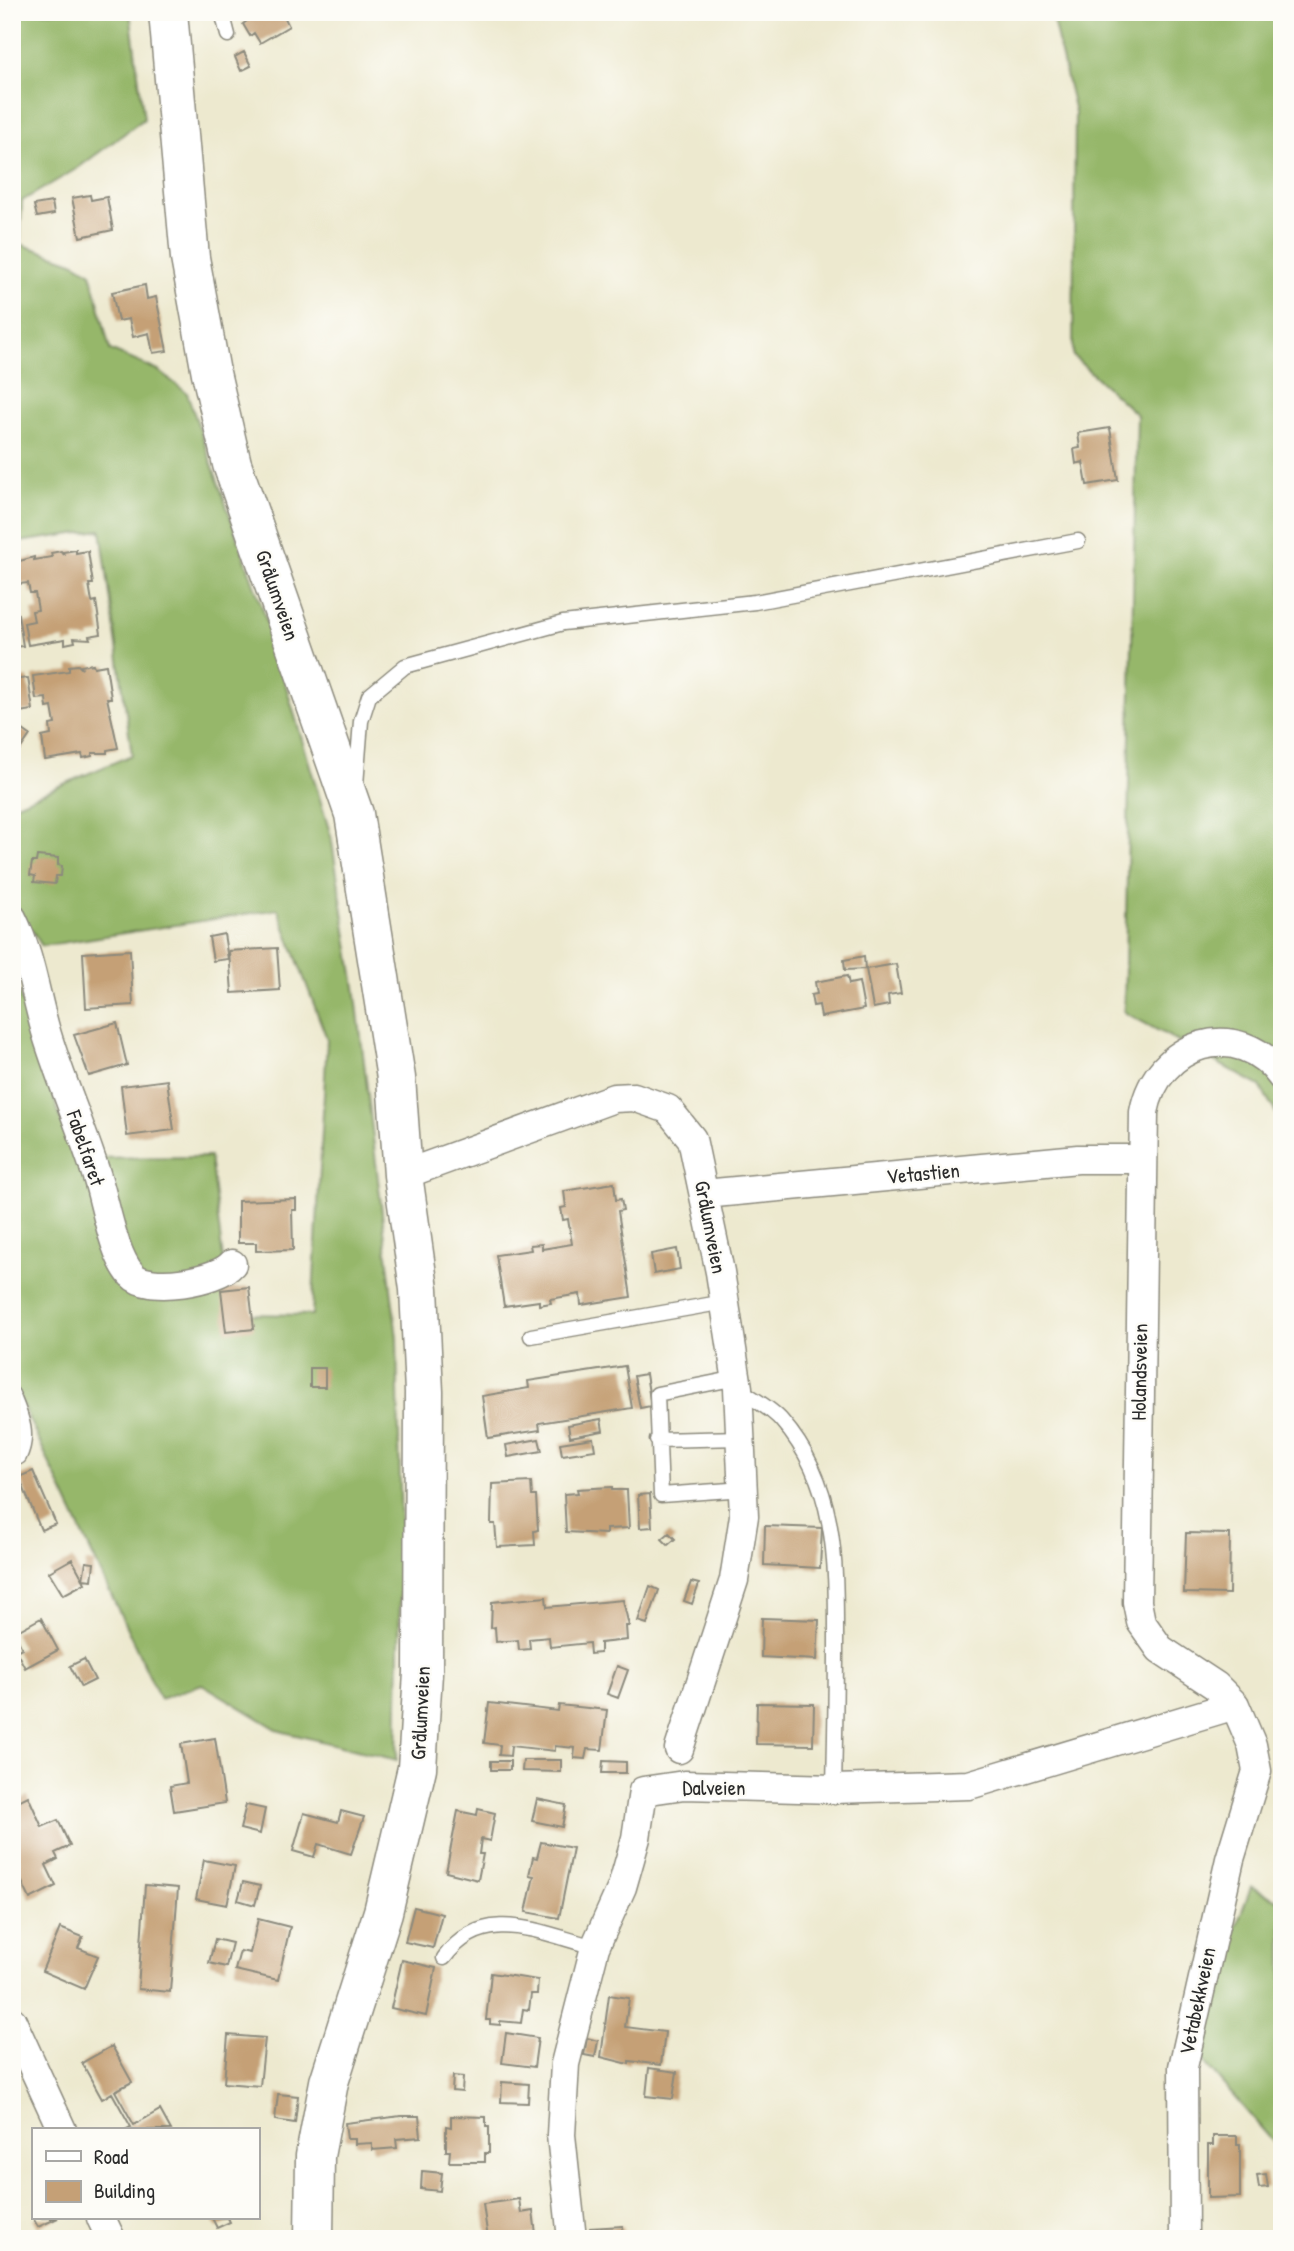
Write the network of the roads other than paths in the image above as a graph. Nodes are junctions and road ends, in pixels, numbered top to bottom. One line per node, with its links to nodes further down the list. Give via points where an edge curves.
1 (168, 12): 5 (main road, Grålumveien, via 190,258 232,464)
2 (222, 12): 3 (lane)
3 (228, 35)
4 (1078, 541): 5 (lane, via 755,602 564,623 405,666 369,696 361,722)
5 (354, 814): 9 (main road, Grålumveien, via 396,1079)
6 (12, 918): 11 (street, Fabelfaret, via 26,946 47,1035 118,1246 132,1275 143,1283 164,1284 221,1274)
7 (1282, 1077): 8 (street, Holandsveien, via 1263,1057 1245,1047 1212,1043 1186,1051 1164,1067 1146,1097)
8 (1142, 1159): 10 (street, Vetastien, via 1078,1159); 20 (street, Holandsveien, via 1137,1602 1141,1622 1160,1649 1216,1686)
9 (403, 1175): 10 (street, Grålumveien, via 614,1098 634,1097 668,1109 683,1125 692,1139); 30 (main road, Grålumveien, via 419,1289 424,1392 420,1733 409,1808 383,1912 327,2094 315,2156)
10 (704, 1194): 12 (street, Grålumveien)
11 (232, 1264)
12 (725, 1302): 13 (lane); 14 (street, Grålumveien)
13 (531, 1336)
14 (738, 1383): 16 (street, Grålumveien); 17 (lane, via 657,1394); 23 (lane, via 781,1419 803,1450 832,1528 837,1569)
15 (12, 1395): 18 (lane, via 25,1433)
16 (741, 1438): 17 (lane); 19 (street, Grålumveien)
17 (657, 1440): 19 (lane, via 661,1495)
18 (19, 1457)
19 (744, 1489): 21 (street, Grålumveien, via 734,1580)
20 (1235, 1705): 22 (street, Holandsveien); 23 (street, Dalveien, via 970,1785)
21 (679, 1749)
22 (1257, 1770): 32 (street, Vetabekkveien, via 1230,1859 1183,2067)
23 (834, 1789): 24 (street, Dalveien, via 684,1785 643,1791 622,1887)
24 (595, 1947): 25 (lane, via 491,1925 454,1944); 31 (street, Dalveien, via 565,2064 561,2135)
25 (444, 1958)
26 (12, 2021): 27 (street)
27 (61, 2128)
28 (102, 2220): 29 (street)
29 (111, 2239)
30 (314, 2239)
31 (572, 2239)
32 (1184, 2239)

